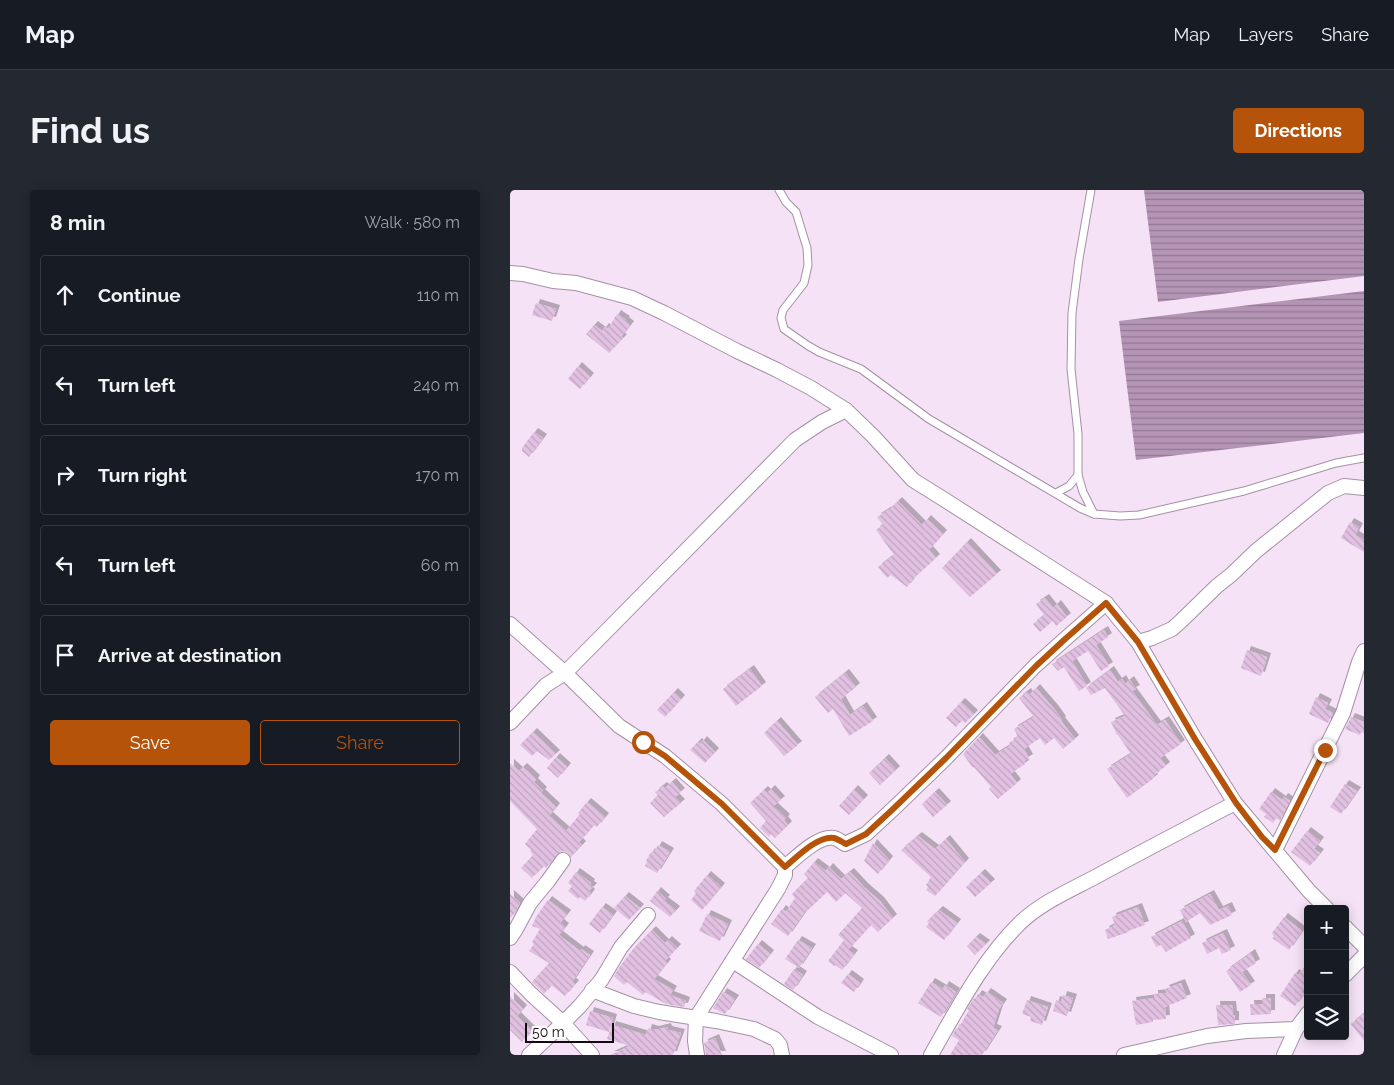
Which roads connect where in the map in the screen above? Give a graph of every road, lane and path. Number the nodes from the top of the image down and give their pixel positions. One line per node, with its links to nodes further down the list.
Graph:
1 (780, 190): 8 (lane)
2 (1091, 190): 6 (lane)
3 (510, 272): 4 (street)
4 (846, 410): 10 (street); 14 (street)
5 (1364, 458): 9 (lane)
6 (1078, 474): 8 (lane); 9 (lane)
7 (1364, 488): 12 (street)
8 (1056, 494): 9 (lane)
9 (1094, 514)
10 (1106, 603): 12 (street); 19 (street)
11 (510, 624): 14 (street)
12 (1138, 642): 16 (street)
13 (1364, 651): 17 (street)
14 (565, 672): 15 (street); 19 (street)
15 (510, 723)
16 (1236, 803): 17 (street); 39 (street)
17 (1275, 850): 20 (street)
18 (563, 860): 23 (street)
19 (785, 867): 26 (street)
20 (1323, 905)
21 (648, 915): 29 (street)
22 (1349, 931): 24 (street)
23 (510, 938)
24 (1364, 946)
25 (1364, 956): 27 (street)
26 (733, 960): 30 (street); 38 (street)
27 (1349, 971)
28 (510, 972): 32 (street)
29 (592, 990): 30 (street); 32 (street)
30 (696, 1018): 36 (street); 37 (street)
31 (1304, 1018): 33 (street)
32 (563, 1023): 34 (street); 35 (street)
33 (1296, 1029): 40 (street); 41 (street)
34 (529, 1055)
35 (592, 1055)
36 (697, 1055)
37 (782, 1055)
38 (891, 1055)
39 (930, 1055)
40 (1124, 1055)
41 (1284, 1055)

